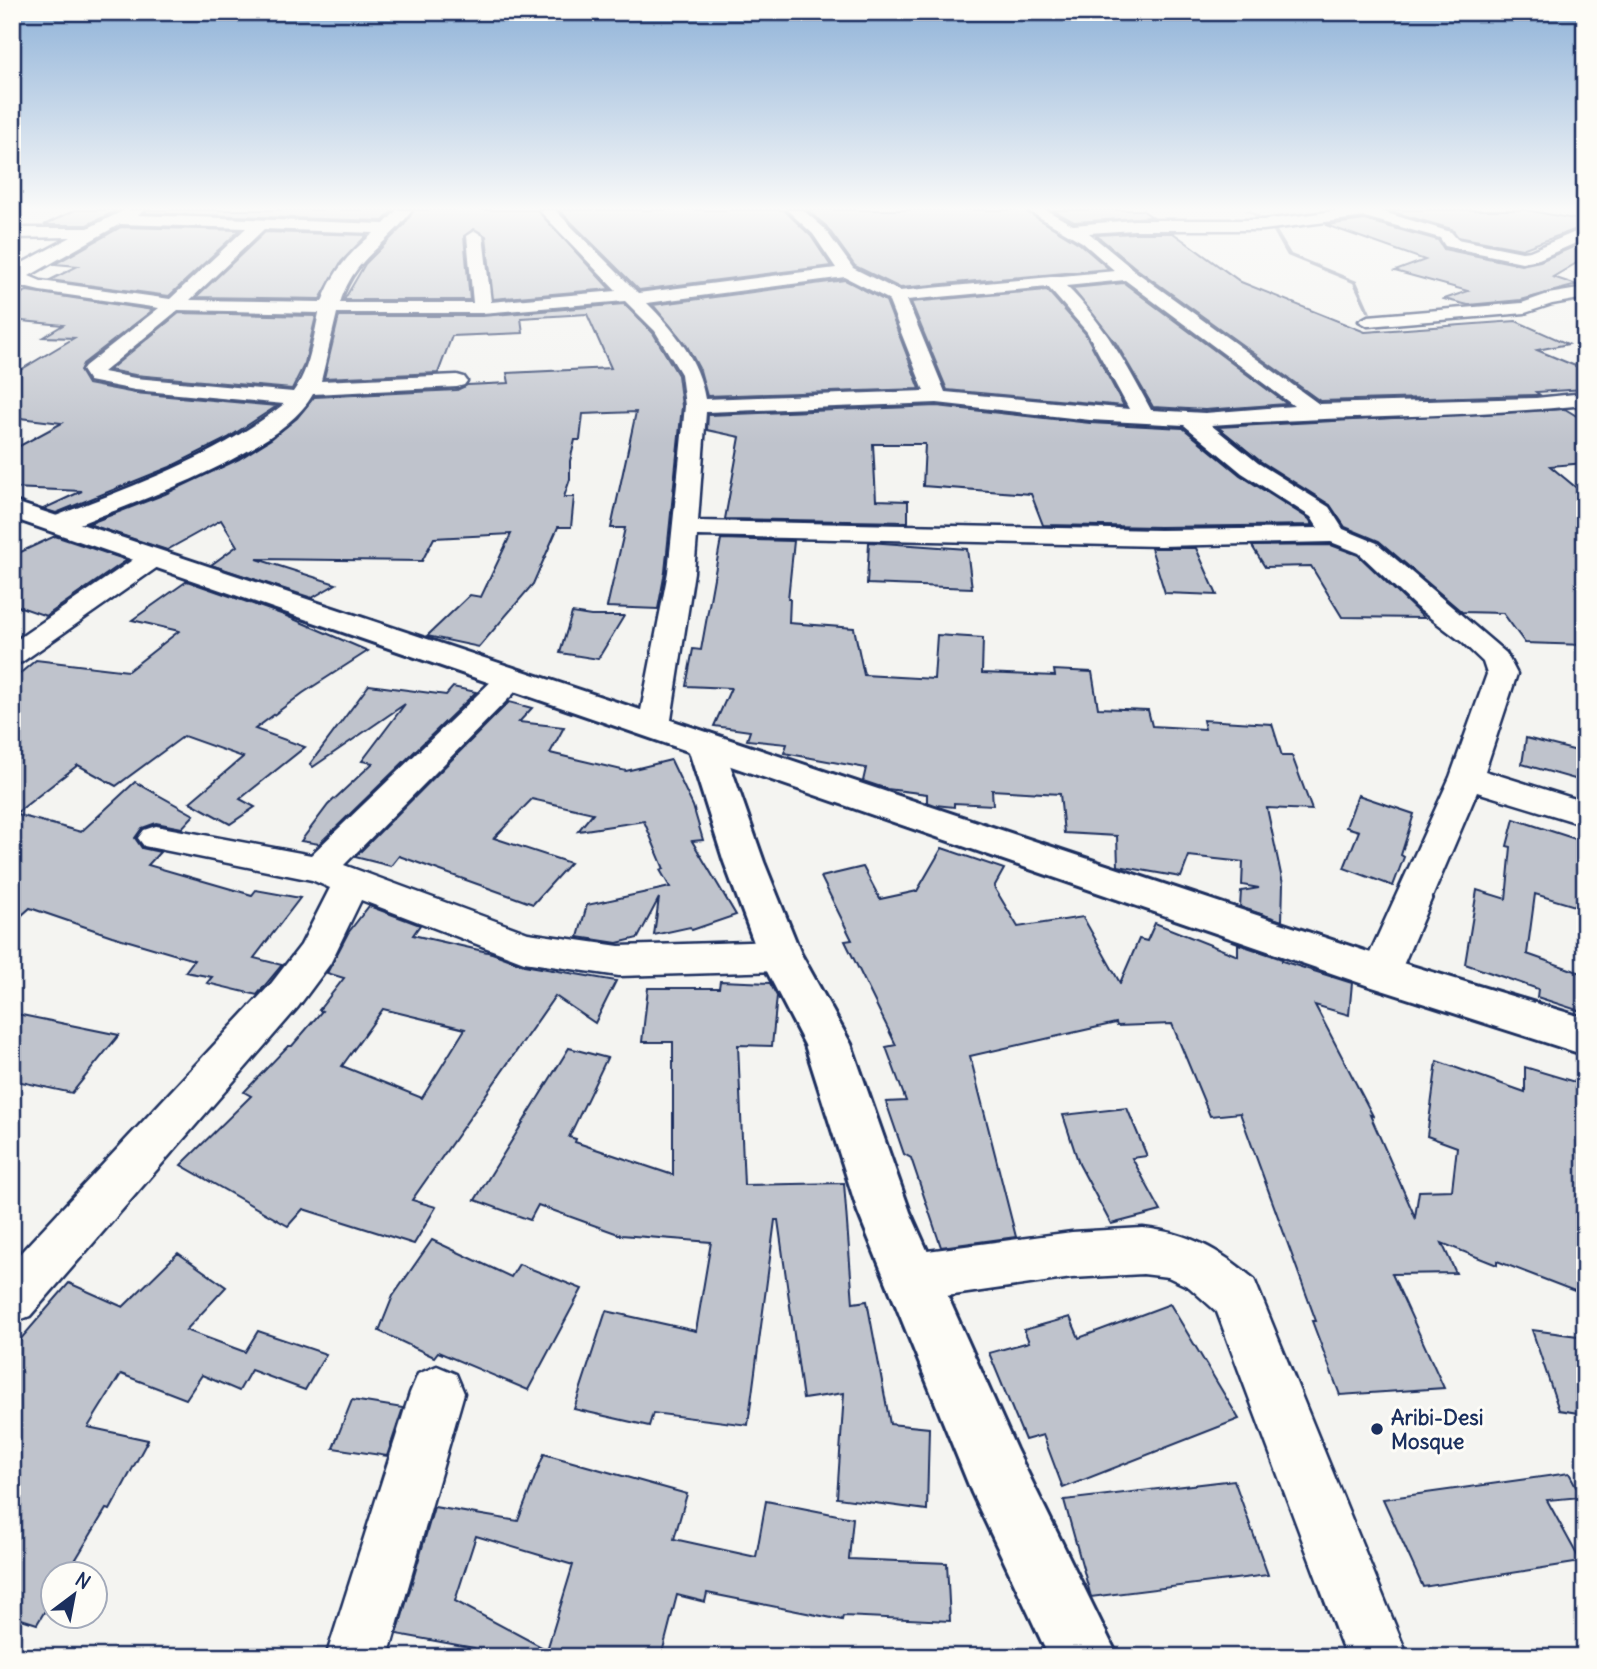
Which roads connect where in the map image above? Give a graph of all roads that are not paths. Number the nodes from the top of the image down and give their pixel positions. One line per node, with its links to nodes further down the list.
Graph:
1 (53, 288): 14 (street)
2 (192, 288): 14 (street)
3 (336, 288): 15 (street)
4 (481, 288): 16 (street)
5 (623, 288): 13 (street)
6 (710, 288): 13 (street)
7 (879, 288): 12 (street)
8 (986, 288): 12 (street)
9 (1058, 288): 24 (street)
10 (1147, 288): 23 (street)
11 (1585, 293): 17 (street)
12 (896, 296): 20 (street)
13 (632, 297): 16 (street); 22 (street)
14 (174, 305): 15 (street); 19 (street)
15 (329, 306): 16 (street); 19 (street)
16 (482, 308)
17 (1368, 321)
18 (457, 381): 19 (street)
19 (305, 394): 27 (street)
20 (937, 397): 22 (street); 24 (street)
21 (1585, 399): 23 (street)
22 (696, 405): 28 (street)
23 (1314, 411): 25 (street)
24 (1143, 416): 25 (street)
25 (1189, 418): 29 (street)
26 (12, 509): 27 (main road)
27 (57, 524): 30 (main road)
28 (685, 528): 29 (street); 33 (street)
29 (1334, 534): 35 (street)
30 (153, 558): 31 (street); 32 (main road)
31 (12, 656)
32 (512, 678): 33 (main road); 38 (street)
33 (654, 726): 34 (main road)
34 (705, 745): 39 (main road); 40 (main road)
35 (1467, 776): 36 (street); 40 (street)
36 (1585, 814)
37 (156, 838): 38 (street)
38 (335, 875): 39 (street); 43 (street)
39 (780, 956): 42 (main road)
40 (1381, 973): 41 (main road)
41 (1585, 1037)
42 (912, 1278): 46 (main road); 47 (street)
43 (12, 1299)
44 (436, 1393): 45 (street)
45 (357, 1657)
46 (1084, 1657)
47 (1377, 1657)

